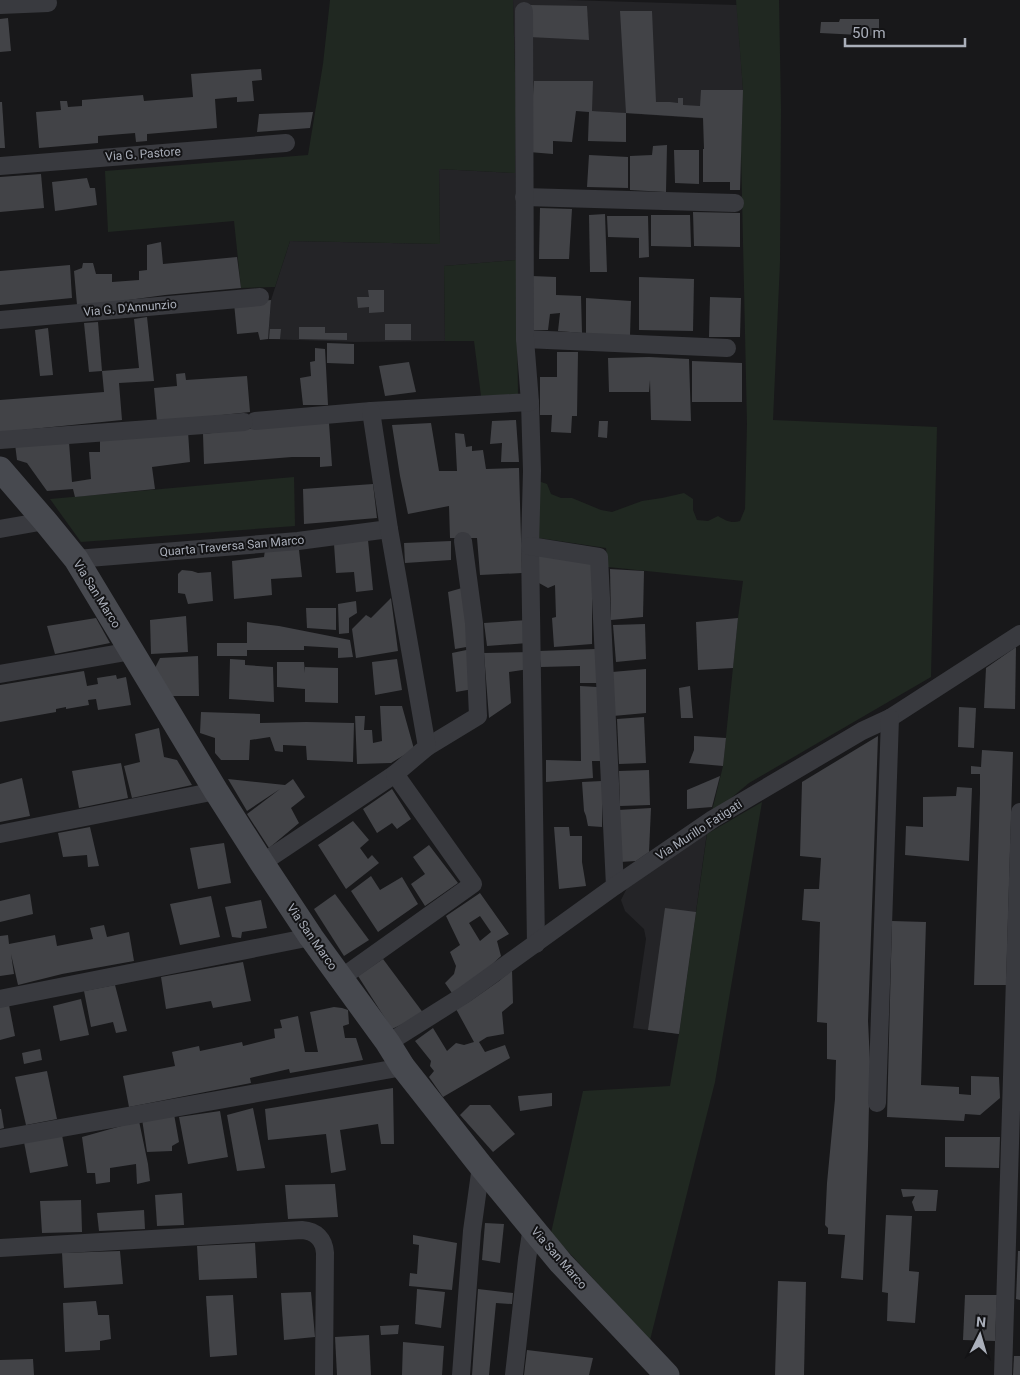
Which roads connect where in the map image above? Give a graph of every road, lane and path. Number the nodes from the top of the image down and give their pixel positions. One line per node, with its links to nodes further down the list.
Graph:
1 (48, 2): 2 (street)
2 (0, 5)
3 (524, 11): 6 (street)
4 (286, 143): 5 (street, Via G. Pastore)
5 (0, 166)
6 (524, 197): 7 (street); 10 (street)
7 (735, 203)
8 (260, 297): 9 (street, Via G. D'Annunzio)
9 (0, 320)
10 (525, 339): 11 (street); 12 (street)
11 (727, 348)
12 (530, 402): 13 (street); 20 (street)
13 (371, 411): 14 (street); 17 (street)
14 (0, 440)
15 (0, 469): 16 (main road, Via San Marco)
16 (45, 521): 18 (street); 21 (main road, Via San Marco)
17 (389, 528): 21 (street, Quarta Traversa San Marco); 26 (street)
18 (0, 529)
19 (463, 542): 26 (street)
20 (530, 546): 32 (street); 34 (street)
21 (76, 559): 23 (main road, Via San Marco)
22 (1020, 634): 25 (street, Via Murillo Fatigati)
23 (132, 651): 24 (street); 28 (main road, Via San Marco)
24 (0, 674)
25 (890, 718): 32 (street, Via Murillo Fatigati); 39 (street)
26 (427, 747): 27 (street)
27 (395, 774): 31 (street); 35 (street)
28 (216, 791): 30 (street); 31 (main road, Via San Marco)
29 (1020, 812): 48 (street)
30 (0, 834)
31 (262, 863): 33 (main road, Via San Marco)
32 (614, 886): 34 (street, Via Murillo Fatigati)
33 (311, 937): 35 (main road, Via San Marco); 36 (street)
34 (536, 944): 37 (street, Via Murillo Fatigati)
35 (341, 978): 37 (main road, Via San Marco)
36 (0, 999)
37 (388, 1043): 38 (main road, Via San Marco)
38 (403, 1067): 40 (street); 41 (main road, Via San Marco)
39 (877, 1102)
40 (0, 1139)
41 (481, 1166): 42 (main road, Via San Marco); 45 (street)
42 (532, 1227): 46 (street); 47 (main road, Via San Marco)
43 (0, 1248): 44 (street)
44 (324, 1374)
45 (460, 1375)
46 (514, 1375)
47 (667, 1375)
48 (1003, 1375)

